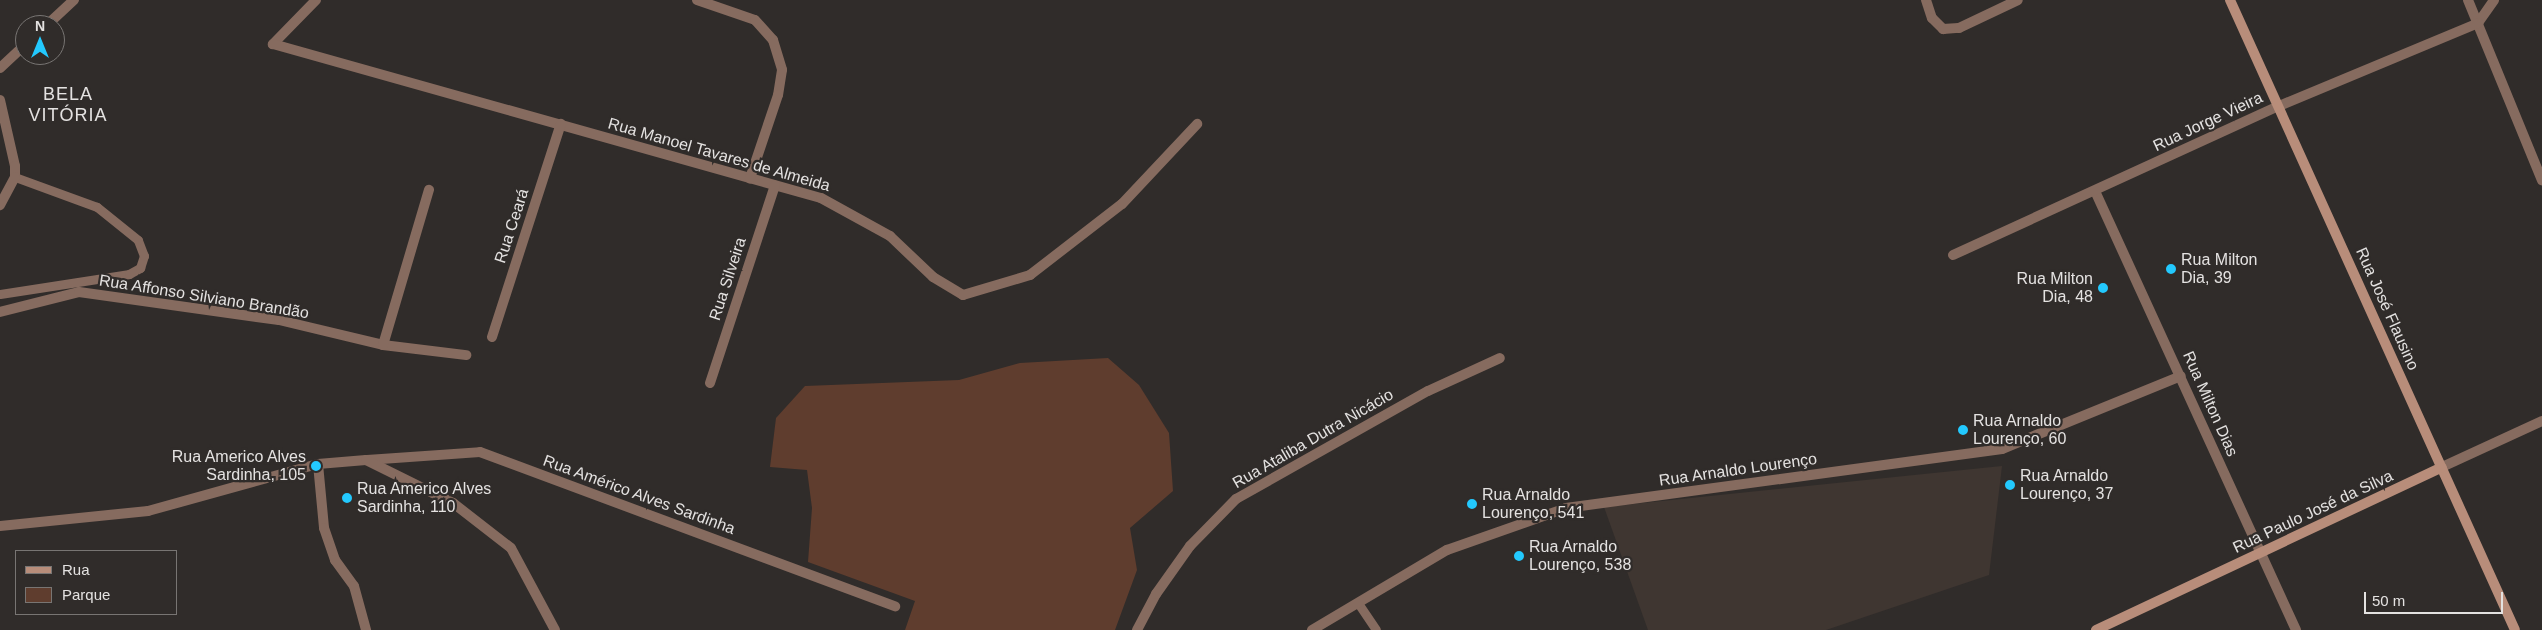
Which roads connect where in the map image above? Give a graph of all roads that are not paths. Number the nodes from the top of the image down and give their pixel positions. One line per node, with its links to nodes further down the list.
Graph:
1 (74, 0): 9 (street)
2 (316, 0): 15 (street, Rua Manoel Tavares de Almeida)
3 (696, 0): 18 (street)
4 (1926, 0): 5 (street)
5 (2018, 0)
6 (2230, 0): 14 (street, Rua José Flausino)
7 (2468, 0): 10 (street)
8 (2494, 0): 10 (street)
9 (58, 15)
10 (2478, 23): 14 (street, Rua Jorge Vieira); 19 (street)
11 (15, 54): 12 (street)
12 (0, 68)
13 (0, 100): 17 (street)
14 (2278, 106): 22 (street, Rua Jorge Vieira); 36 (street, Rua José Flausino)
15 (561, 124): 18 (street, Rua Manoel Tavares de Almeida); 27 (street, Rua Ceará)
16 (1196, 124): 20 (street, Rua Manoel Tavares de Almeida)
17 (15, 177): 23 (street); 25 (lane)
18 (750, 178): 20 (street, Rua Manoel Tavares de Almeida)
19 (2542, 180)
20 (775, 185): 32 (street, Rua Silveira)
21 (429, 190): 28 (street)
22 (2095, 192): 24 (street, Rua Jorge Vieira); 31 (street, Rua Milton Dias)
23 (0, 205)
24 (1953, 255)
25 (0, 294)
26 (0, 312): 28 (street, Rua Affonso Silviano Brandão)
27 (492, 337)
28 (383, 345): 29 (street, Rua Affonso Silviano Brandão)
29 (466, 354)
30 (1500, 358): 43 (street, Rua Ataliba Dutra Nicácio)
31 (2181, 376): 38 (street, Rua Milton Dias); 39 (street, Rua Arnaldo Lourenço)
32 (710, 383)
33 (2542, 421): 36 (street, Rua Paulo José da Silva)
34 (366, 460): 35 (street); 40 (street, Rua Américo Alves Sardinha); 42 (street)
35 (318, 464): 37 (street); 41 (street)
36 (2442, 467): 38 (street, Rua Paulo José da Silva); 48 (street, Rua José Flausino)
37 (0, 526)
38 (2261, 553): 46 (street, Rua Paulo José da Silva); 47 (street, Rua Milton Dias)
39 (1358, 603): 44 (street, Rua Arnaldo Lourenço); 45 (lane)
40 (895, 606)
41 (366, 630)
42 (556, 630)
43 (1137, 630)
44 (1312, 630)
45 (1376, 630)
46 (2096, 630)
47 (2296, 630)
48 (2516, 630)

